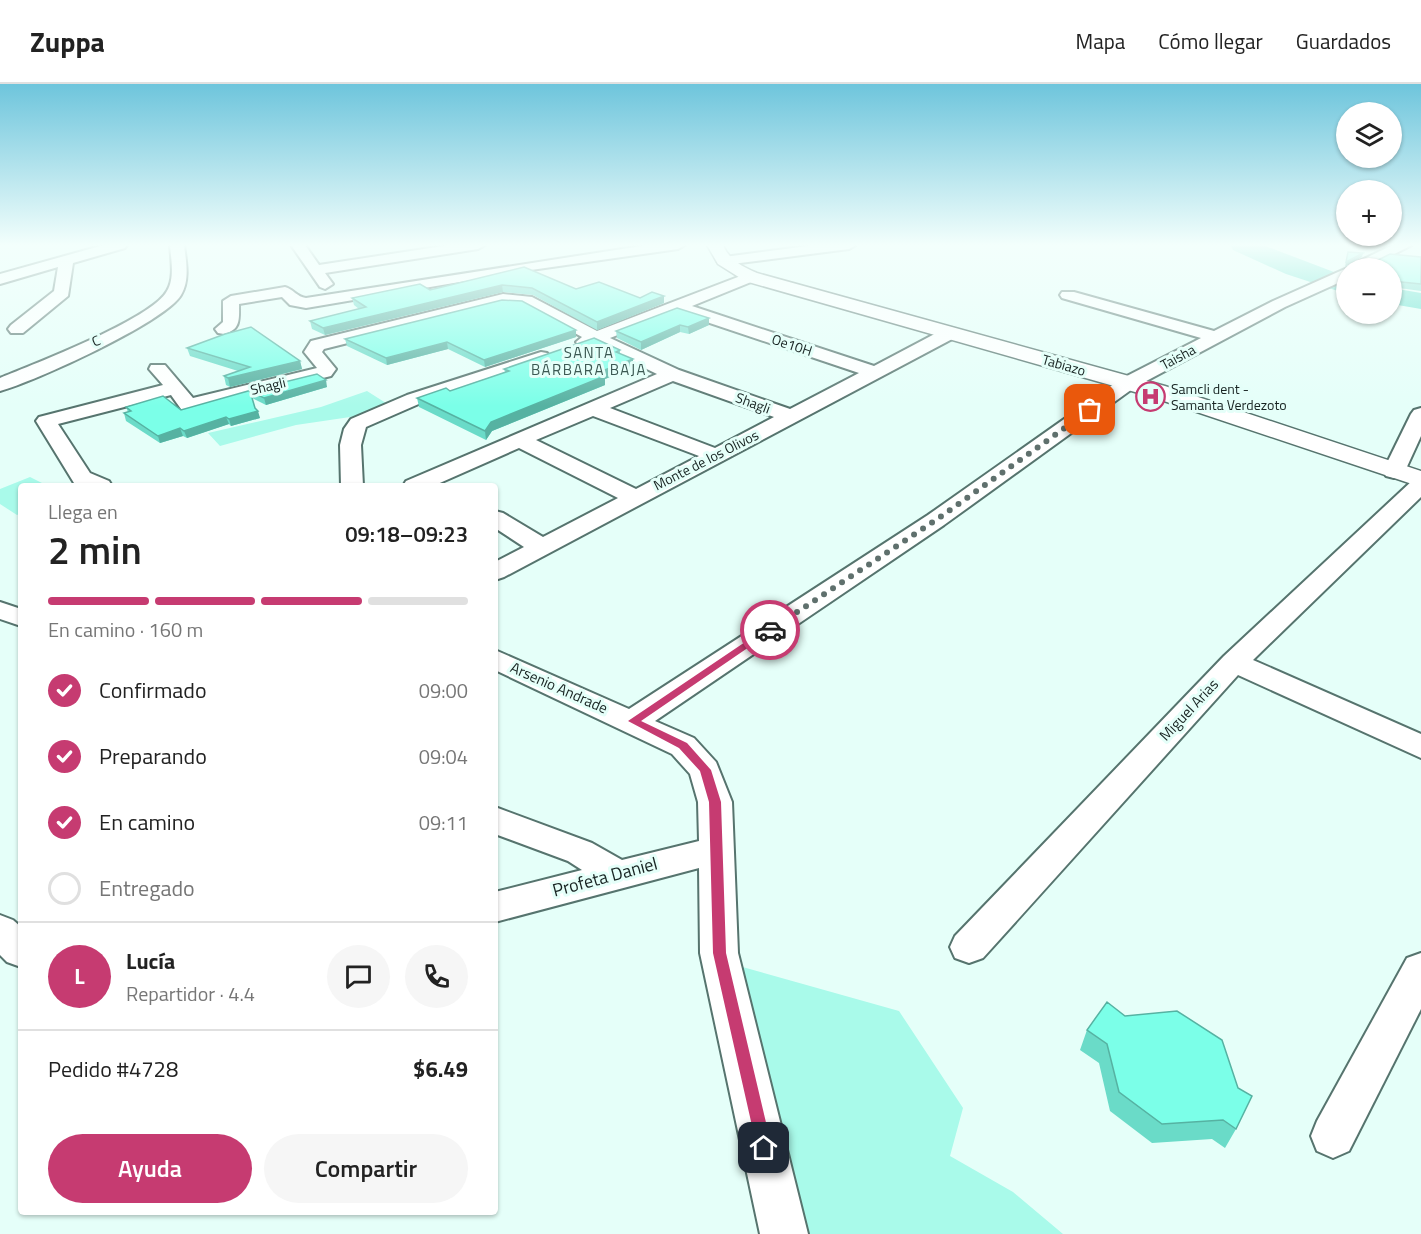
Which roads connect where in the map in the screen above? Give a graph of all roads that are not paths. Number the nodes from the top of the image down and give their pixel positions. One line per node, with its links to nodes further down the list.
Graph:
1 (55, 299): 13 (street)
2 (169, 299): 22 (street, C)
3 (245, 299): 14 (street)
4 (293, 299): 5 (street)
5 (331, 299)
6 (500, 299): 23 (street, Shagli)
7 (511, 299): 17 (street, Shagli)
8 (695, 299): 12 (street)
9 (828, 299): 15 (street, Tabiazo)
10 (1081, 299): 16 (street)
11 (1294, 299): 16 (street, Taisha)
12 (676, 306): 17 (street); 19 (street, Oe10H)
13 (17, 329)
14 (224, 329)
15 (950, 333): 19 (street, Monte de los Olivos); 21 (street, Tabiazo)
16 (1216, 337): 21 (street, Taisha)
17 (596, 338): 20 (street, Shagli); 32 (street)
18 (158, 369): 23 (street, Shagli)
19 (874, 372): 26 (street, Monte de los Olivos)
20 (672, 374): 24 (street); 26 (street, Shagli)
21 (1128, 383): 29 (street, Tabiazo); 43 (street, Taisha)
22 (0, 385)
23 (176, 388): 31 (street)
24 (591, 408): 27 (street); 28 (street)
25 (1421, 414): 29 (street)
26 (790, 416): 28 (street, Monte de los Olivos)
27 (519, 440): 33 (street); 35 (street)
28 (715, 455): 35 (street, Monte de los Olivos)
29 (1394, 471): 30 (street, Tabiazo)
30 (1421, 479)
31 (93, 483)
32 (352, 483)
33 (431, 483)
34 (1421, 485): 42 (street, Miguel Arias)
35 (634, 497): 37 (street, Monte de los Olivos)
36 (498, 520): 37 (street)
37 (540, 546): 38 (street, Monte de los Olivos)
38 (498, 570)
39 (0, 610): 40 (street)
40 (18, 617)
41 (498, 660): 43 (street, Arsenio Andrade)
42 (1234, 662): 44 (street); 50 (street, Miguel Arias)
43 (633, 721): 46 (street, Arsenio Andrade)
44 (1421, 747)
45 (498, 821): 47 (street)
46 (715, 850): 47 (street, Profeta Daniel); 54 (street, Arsenio Andrade)
47 (616, 874): 48 (street, Profeta Daniel)
48 (498, 906)
49 (0, 932): 51 (street)
50 (969, 947)
51 (18, 948)
52 (1421, 970): 53 (street)
53 (1333, 1136)
54 (784, 1234)

